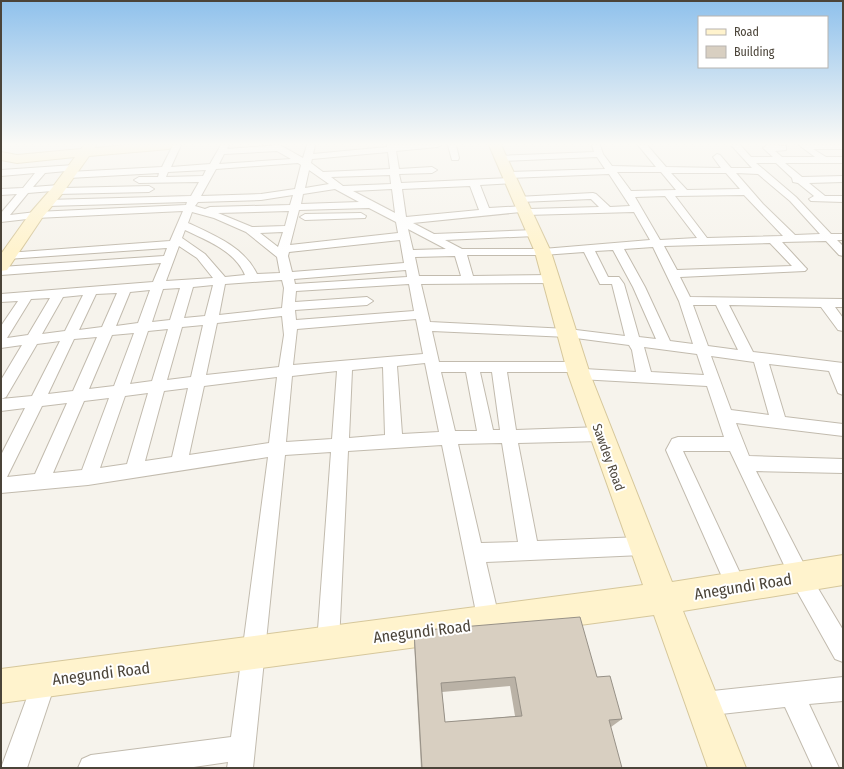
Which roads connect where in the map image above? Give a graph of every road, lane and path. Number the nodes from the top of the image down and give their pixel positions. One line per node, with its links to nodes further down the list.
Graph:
1 (34, 181): 26 (street)
2 (64, 181): 3 (street); 25 (street); 26 (street); 40 (street)
3 (75, 181)
4 (158, 181): 25 (street)
5 (204, 181): 30 (street)
6 (301, 181): 28 (street)
7 (331, 181): 24 (street)
8 (383, 181): 24 (street)
9 (396, 181): 49 (street)
10 (411, 181): 23 (street)
11 (436, 181): 23 (street)
12 (526, 181): 34 (street)
13 (552, 181): 34 (street)
14 (580, 181): 35 (street)
15 (619, 181): 33 (street)
16 (674, 181): 32 (street)
17 (736, 181): 29 (street)
18 (773, 181): 19 (street); 36 (street)
19 (776, 181)
20 (801, 181): 37 (street)
21 (5, 182): 27 (street)
22 (474, 183): 23 (street); 34 (street); 46 (street)
23 (437, 184)
24 (340, 187): 28 (street); 41 (street)
25 (152, 189): 30 (street); 39 (street)
26 (27, 190): 27 (street); 50 (street)
27 (1, 191)
28 (299, 192): 30 (street); 47 (street)
29 (746, 192): 32 (street); 58 (street)
30 (198, 193): 39 (street); 42 (street)
31 (668, 193): 32 (street); 33 (street); 60 (street)
32 (684, 193)
33 (628, 194): 43 (street)
34 (518, 196): 35 (street); 44 (street); 46 (street); 55 (street); 64 (street); 66 (street); 76 (street, Sawdey Road)
35 (594, 196): 44 (street)
36 (793, 199): 37 (street); 56 (street)
37 (823, 199): 38 (street)
38 (843, 199)
39 (145, 200): 40 (street); 45 (street)
40 (47, 203): 48 (street)
41 (373, 205): 47 (street); 49 (street)
42 (193, 209): 45 (street); 47 (street); 51 (street); 53 (street)
43 (637, 209): 44 (street); 62 (street)
44 (607, 210)
45 (136, 211): 48 (street)
46 (485, 211): 49 (street)
47 (293, 212): 49 (street); 52 (street)
48 (36, 215): 50 (street); 69 (street)
49 (395, 217): 54 (street); 55 (street)
50 (1, 219)
51 (183, 225): 61 (street); 74 (street)
52 (289, 229): 53 (street); 65 (street)
53 (250, 230): 65 (street)
54 (404, 236): 65 (street); 70 (street)
55 (432, 237): 66 (street)
56 (830, 237): 57 (street); 58 (street); 67 (street)
57 (843, 237)
58 (792, 238): 59 (street)
59 (773, 239): 60 (street); 73 (street)
60 (704, 241): 62 (street)
61 (176, 242): 68 (street); 69 (street); 75 (street)
62 (657, 243): 63 (street); 73 (street)
63 (618, 246): 64 (street); 107 (street)
64 (588, 248): 105 (street)
65 (282, 252): 72 (street)
66 (460, 252): 70 (street); 77 (street)
67 (843, 253)
68 (168, 259): 71 (street); 80 (street)
69 (4, 261)
70 (410, 266): 72 (street); 77 (street); 79 (street); 95 (street)
71 (1, 271)
72 (288, 274): 74 (street); 82 (street)
73 (673, 274): 88 (street)
74 (252, 277): 75 (street)
75 (220, 279): 78 (street); 94 (street)
76 (552, 279): 77 (street); 101 (street, Sawdey Road)
77 (468, 280)
78 (188, 282): 80 (street); 96 (street)
79 (369, 284): 82 (street); 87 (street)
80 (160, 285): 81 (street); 98 (street)
81 (126, 287): 83 (street); 100 (street)
82 (290, 288): 92 (street)
83 (92, 290): 84 (street); 102 (street)
84 (59, 293): 85 (street); 104 (street)
85 (28, 295): 86 (street); 103 (street)
86 (1, 298)
87 (368, 301): 92 (street); 93 (street)
88 (685, 301): 89 (street); 108 (street)
89 (720, 301): 91 (street); 109 (street)
90 (843, 303): 91 (street)
91 (826, 304): 99 (street)
92 (289, 308): 94 (street); 97 (street)
93 (368, 319): 95 (street); 97 (street)
94 (211, 320): 96 (street); 120 (street)
95 (421, 320): 101 (street); 111 (street)
96 (176, 324): 98 (street); 121 (street)
97 (291, 325): 116 (street)
98 (144, 327): 100 (street); 123 (street)
99 (843, 327)
100 (106, 331): 102 (street); 125 (street)
101 (568, 333): 105 (street); 117 (street, Sawdey Road)
102 (70, 336): 104 (street); 126 (street)
103 (1, 337)
104 (32, 340): 106 (street); 124 (street)
105 (633, 341): 107 (street); 118 (street)
106 (1, 343)
107 (665, 345): 108 (street)
108 (703, 350): 109 (street); 119 (street)
109 (754, 356): 115 (street); 129 (street)
110 (390, 362): 111 (street); 112 (street); 135 (street)
111 (431, 363): 113 (street); 134 (street)
112 (344, 366): 116 (street); 137 (street)
113 (472, 367): 114 (street); 132 (street)
114 (499, 367): 117 (street); 133 (street)
115 (839, 367): 122 (street)
116 (285, 371): 120 (street); 138 (street)
117 (579, 371): 118 (street); 131 (street, Sawdey Road)
118 (645, 377): 119 (street)
119 (714, 381): 128 (street)
120 (197, 382): 121 (street); 139 (street)
121 (157, 387): 123 (street); 142 (street)
122 (843, 389)
123 (119, 392): 125 (street); 144 (street)
124 (1, 393)
125 (78, 397): 126 (street); 145 (street)
126 (37, 401): 127 (street); 143 (street)
127 (1, 405)
128 (726, 416): 129 (street); 136 (street)
129 (779, 422): 130 (street)
130 (843, 430)
131 (600, 434): 133 (street); 147 (street, Sawdey Road)
132 (486, 437): 133 (street); 134 (street)
133 (509, 437): 148 (street)
134 (448, 438): 135 (street); 149 (street)
135 (394, 442): 137 (street)
136 (735, 444): 140 (street); 152 (street)
137 (340, 445): 138 (street); 155 (street)
138 (277, 449): 139 (street); 157 (street)
139 (179, 463): 142 (street)
140 (744, 463): 141 (street); 151 (street)
141 (843, 466)
142 (134, 469): 144 (street)
143 (1, 472)
144 (88, 477): 145 (street)
145 (41, 480): 146 (street)
146 (1, 485)
147 (642, 546): 148 (street); 153 (street, Sawdey Road)
148 (529, 550): 149 (street)
149 (473, 552): 154 (street)
150 (843, 570): 151 (street, Anegundi Road)
151 (800, 577): 152 (street, Anegundi Road); 156 (street)
152 (737, 588): 153 (street, Anegundi Road)
153 (662, 598): 154 (street, Anegundi Road); 162 (street, Sawdey Road)
154 (489, 622): 155 (street, Anegundi Road)
155 (328, 643): 157 (street, Anegundi Road)
156 (843, 651)
157 (253, 653): 158 (street, Anegundi Road); 163 (street)
158 (44, 681): 159 (street, Anegundi Road); 164 (street)
159 (1, 686)
160 (843, 688): 161 (street)
161 (790, 694): 162 (street); 167 (street)
162 (703, 704): 166 (street, Sawdey Road)
163 (241, 758): 165 (street)
164 (14, 768)
165 (91, 768)
166 (727, 768)
167 (826, 768)

